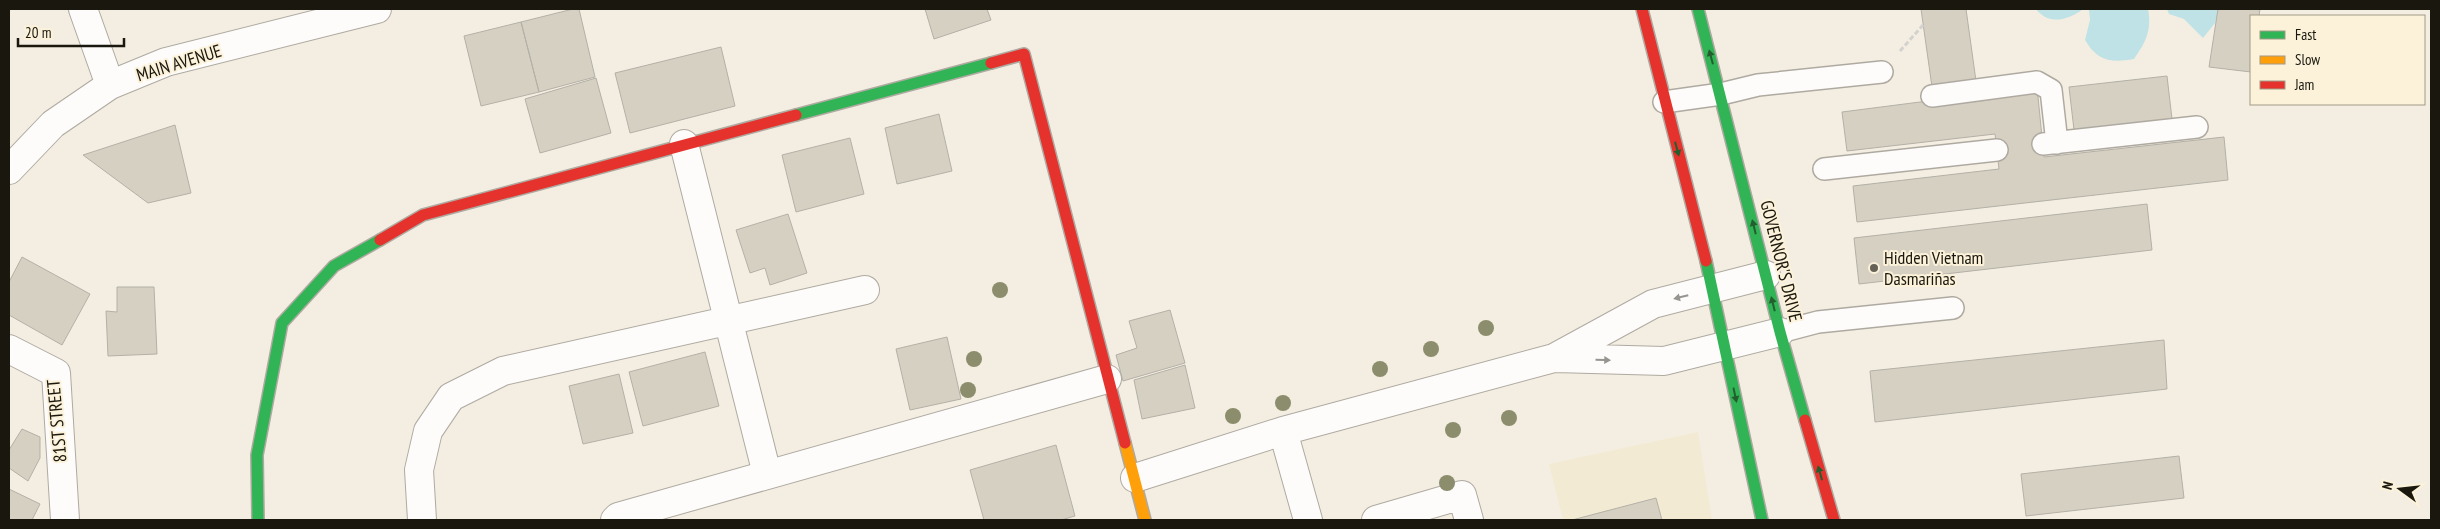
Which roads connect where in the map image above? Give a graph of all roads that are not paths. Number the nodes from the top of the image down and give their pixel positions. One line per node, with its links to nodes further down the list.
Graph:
1 (83, 9): 7 (street)
2 (377, 9): 5 (street, MAIN AVENUE)
3 (1642, 9): 10 (street)
4 (1698, 9): 8 (street, GOVERNOR'S DRIVE, one-way to 4)
5 (307, 18): 7 (street, MAIN AVENUE)
6 (1882, 72): 8 (lane)
7 (110, 85): 15 (street, MAIN AVENUE)
8 (1721, 94): 10 (lane); 16 (street, GOVERNOR'S DRIVE, one-way to 8)
9 (1932, 96): 11 (lane)
10 (1664, 102): 18 (street, one-way to 18)
11 (2197, 127)
12 (684, 144): 20 (street); 25 (street); 30 (street)
13 (1997, 150): 14 (lane)
14 (1824, 169)
15 (9, 170)
16 (1766, 275): 18 (street); 21 (street, GOVERNOR'S DRIVE, one-way to 16)
17 (865, 290): 20 (street)
18 (1713, 290): 22 (street); 24 (street, one-way to 24)
19 (1953, 308): 21 (lane)
20 (728, 321): 27 (street); 31 (street)
21 (1780, 332): 22 (street); 38 (street, GOVERNOR'S DRIVE, one-way to 21)
22 (1726, 347): 24 (street, one-way to 22); 37 (street, one-way to 37)
23 (9, 349): 29 (street, 81ST STREET)
24 (1554, 358): 26 (street)
25 (1107, 379): 27 (street); 28 (street)
26 (1283, 431): 28 (street); 34 (street)
27 (767, 474): 32 (street)
28 (1135, 478): 33 (street)
29 (64, 520)
30 (258, 520)
31 (422, 520)
32 (615, 520)
33 (1145, 520)
34 (1308, 520)
35 (1376, 520): 36 (street)
36 (1469, 520)
37 (1762, 520)
38 (1834, 520)

